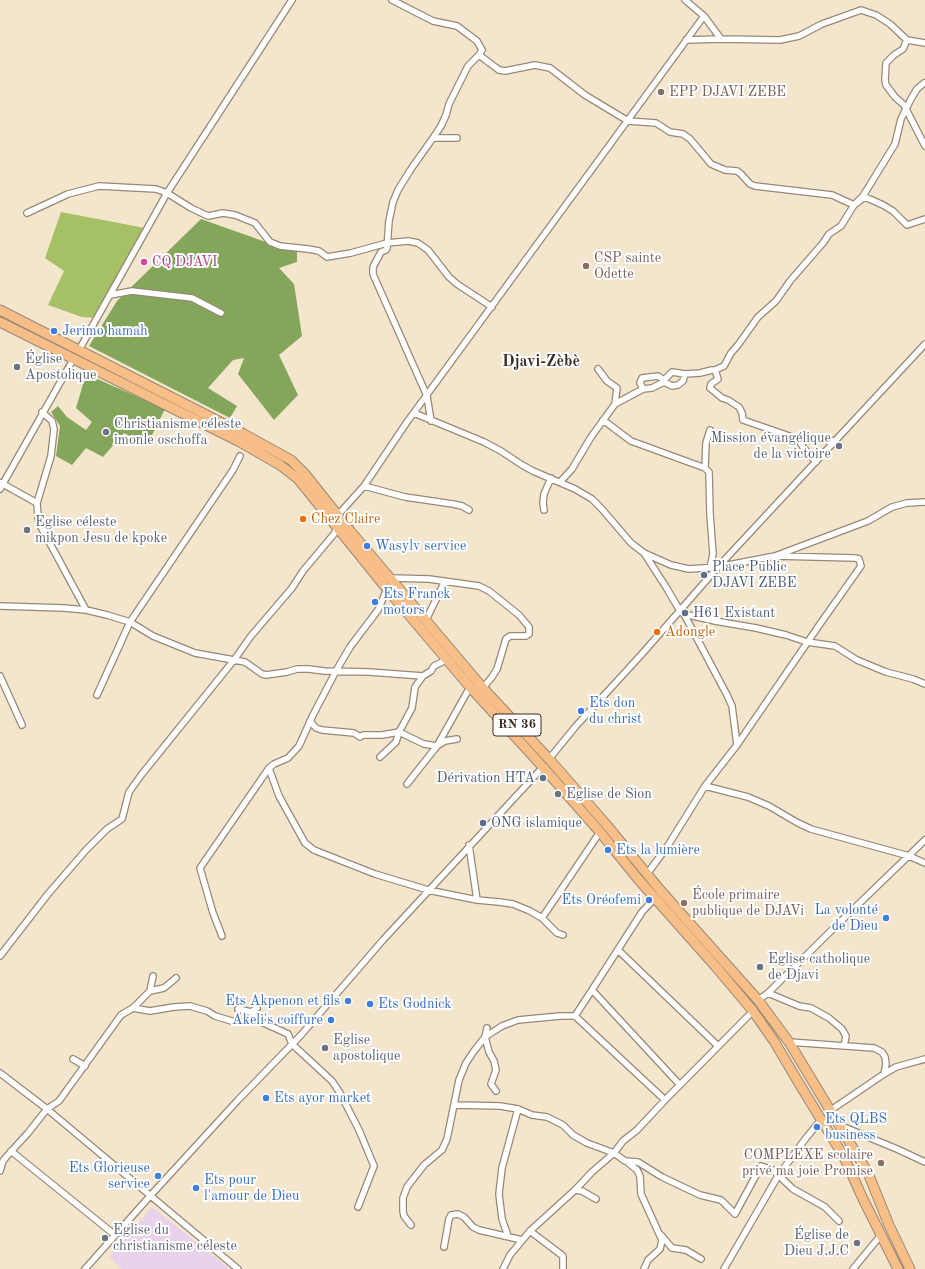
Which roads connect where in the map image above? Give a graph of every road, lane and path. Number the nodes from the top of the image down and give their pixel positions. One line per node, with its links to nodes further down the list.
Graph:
1 (292, 0): 16 (street)
2 (392, 0): 9 (street)
3 (685, 0): 4 (street)
4 (704, 16): 5 (street); 6 (street)
5 (721, 39): 6 (street); 7 (street)
6 (686, 40): 12 (street)
7 (907, 40): 8 (street); 11 (street)
8 (925, 43)
9 (479, 55): 12 (street); 13 (street)
10 (924, 83): 11 (street)
11 (906, 111): 15 (street); 17 (street)
12 (628, 121): 17 (street); 22 (street)
13 (433, 138): 14 (street); 20 (street)
14 (457, 138)
15 (925, 146)
16 (167, 193): 18 (street); 20 (street); 21 (street)
17 (854, 205): 19 (street); 29 (street)
18 (27, 213)
19 (925, 219)
20 (388, 243): 22 (street); 33 (street)
21 (110, 296): 24 (street); 27 (street)
22 (492, 307): 33 (street)
23 (0, 310): 27 (main road, RN 36)
24 (221, 312)
25 (0, 322): 27 (main road, RN 36)
26 (925, 344): 41 (street)
27 (76, 354): 35 (street); 53 (main road, RN 36); 54 (main road, RN 36)
28 (598, 369): 34 (street)
29 (715, 370): 30 (street); 40 (street)
30 (685, 374): 31 (street); 31 (street)
31 (664, 381): 32 (street); 32 (street)
32 (643, 389): 34 (street)
33 (427, 396): 36 (street); 37 (street)
34 (615, 404): 38 (street)
35 (42, 412): 47 (street); 50 (street)
36 (414, 413): 37 (street); 48 (street)
37 (431, 420): 45 (street)
38 (604, 420): 44 (street); 46 (street)
39 (710, 430): 44 (street)
40 (798, 439): 41 (street); 43 (street)
41 (836, 440): 43 (street)
42 (240, 456): 66 (street)
43 (816, 462): 57 (street)
44 (705, 468): 58 (street)
45 (551, 478): 46 (street); 52 (street)
46 (560, 482): 55 (street)
47 (1, 485): 50 (street)
48 (364, 486): 51 (street); 53 (street)
49 (925, 502): 56 (street)
50 (38, 503): 63 (street)
51 (469, 510)
52 (544, 510)
53 (338, 515): 59 (main road, RN 36)
54 (337, 527): 61 (main road, RN 36); 68 (street)
55 (644, 553): 58 (street); 64 (street)
56 (775, 556): 57 (street); 67 (street)
57 (718, 567): 58 (street); 64 (street)
58 (710, 568)
59 (391, 578): 60 (street); 65 (main road, RN 36)
60 (445, 581): 65 (street); 75 (street)
61 (386, 589): 69 (main road, RN 36); 70 (street)
62 (0, 606): 63 (street)
63 (86, 610): 66 (street)
64 (682, 612): 67 (street); 81 (street); 84 (street)
65 (426, 620): 75 (main road, RN 36)
66 (130, 622): 68 (street); 76 (street)
67 (807, 642): 73 (street); 81 (street)
68 (234, 660): 70 (street); 102 (street)
69 (446, 660): 72 (street); 74 (main road, RN 36)
70 (336, 671): 72 (street); 77 (street)
71 (0, 676): 78 (street)
72 (423, 676): 79 (street)
73 (925, 684)
74 (470, 687): 82 (street); 85 (main road, RN 36)
75 (483, 688): 84 (main road, RN 36)
76 (97, 696)
77 (310, 721): 79 (street); 86 (street)
78 (22, 725)
79 (399, 732): 82 (street); 83 (street)
80 (457, 739): 82 (street)
81 (737, 744): 88 (street)
82 (437, 746): 87 (street)
83 (380, 757)
84 (549, 759): 94 (main road, RN 36)
85 (543, 767): 89 (main road, RN 36); 91 (street)
86 (269, 768): 95 (street); 100 (street)
87 (407, 784)
88 (705, 786): 92 (street); 94 (street)
89 (600, 832): 96 (main road, RN 36); 98 (street)
90 (925, 840): 92 (street)
91 (469, 845): 95 (street); 97 (street)
92 (909, 856): 93 (street); 107 (street)
93 (925, 863)
94 (646, 874): 108 (main road, RN 36)
95 (428, 890): 97 (street); 119 (street)
96 (655, 898): 101 (street); 112 (main road, RN 36)
97 (477, 900): 98 (street)
98 (542, 918): 99 (street)
99 (564, 935)
100 (222, 936)
101 (618, 950): 105 (street); 120 (street)
102 (0, 956)
103 (153, 976): 106 (street)
104 (176, 978): 106 (street)
105 (592, 990): 114 (street); 127 (street)
106 (150, 991): 109 (street)
107 (768, 993): 108 (street); 121 (street)
108 (758, 1000): 118 (main road, RN 36)
109 (133, 1008): 115 (street); 124 (street)
110 (257, 1008): 113 (street)
111 (238, 1009): 113 (street)
112 (752, 1011): 120 (street); 134 (main road, RN 36)
113 (251, 1012): 115 (street)
114 (575, 1016): 117 (street); 129 (street)
115 (255, 1019): 119 (street)
116 (487, 1028): 117 (street)
117 (485, 1037): 128 (street); 130 (street)
118 (789, 1042): 121 (street); 133 (main road, RN 36)
119 (292, 1044): 143 (street); 145 (street)
120 (718, 1046): 127 (street)
121 (844, 1046): 126 (street)
122 (72, 1059): 124 (street)
123 (925, 1060): 126 (street)
124 (85, 1066): 131 (street)
125 (0, 1073): 131 (street)
126 (884, 1074): 133 (street)
127 (680, 1085): 129 (street)
128 (496, 1091)
129 (665, 1100): 137 (street)
130 (455, 1105): 132 (street); 148 (street)
131 (47, 1109): 136 (street); 143 (street)
132 (518, 1109): 137 (street); 152 (street)
133 (831, 1110): 135 (main road, RN 36)
134 (821, 1120): 141 (street); 151 (main road, RN 36)
135 (839, 1125): 139 (street); 164 (main road, RN 36)
136 (11, 1151): 140 (street); 150 (street)
137 (614, 1153): 138 (street); 142 (street)
138 (625, 1161): 141 (street); 147 (street)
139 (925, 1162)
140 (0, 1171)
141 (778, 1176): 146 (street); 161 (street)
142 (575, 1190): 144 (street); 149 (street)
143 (151, 1195): 150 (street); 157 (street)
144 (596, 1200)
145 (358, 1207)
146 (839, 1220)
147 (655, 1223): 155 (street); 160 (street)
148 (411, 1225)
149 (530, 1231): 153 (street); 159 (street)
150 (115, 1235): 156 (street)
151 (881, 1235): 162 (street); 163 (main road, RN 36)
152 (508, 1236): 153 (street); 154 (street)
153 (522, 1240): 158 (street)
154 (444, 1247)
155 (701, 1259)
156 (85, 1269)
157 (238, 1269)
158 (503, 1269)
159 (563, 1269)
160 (644, 1269)
161 (724, 1269)
162 (853, 1269)
163 (898, 1269)
164 (910, 1269)

